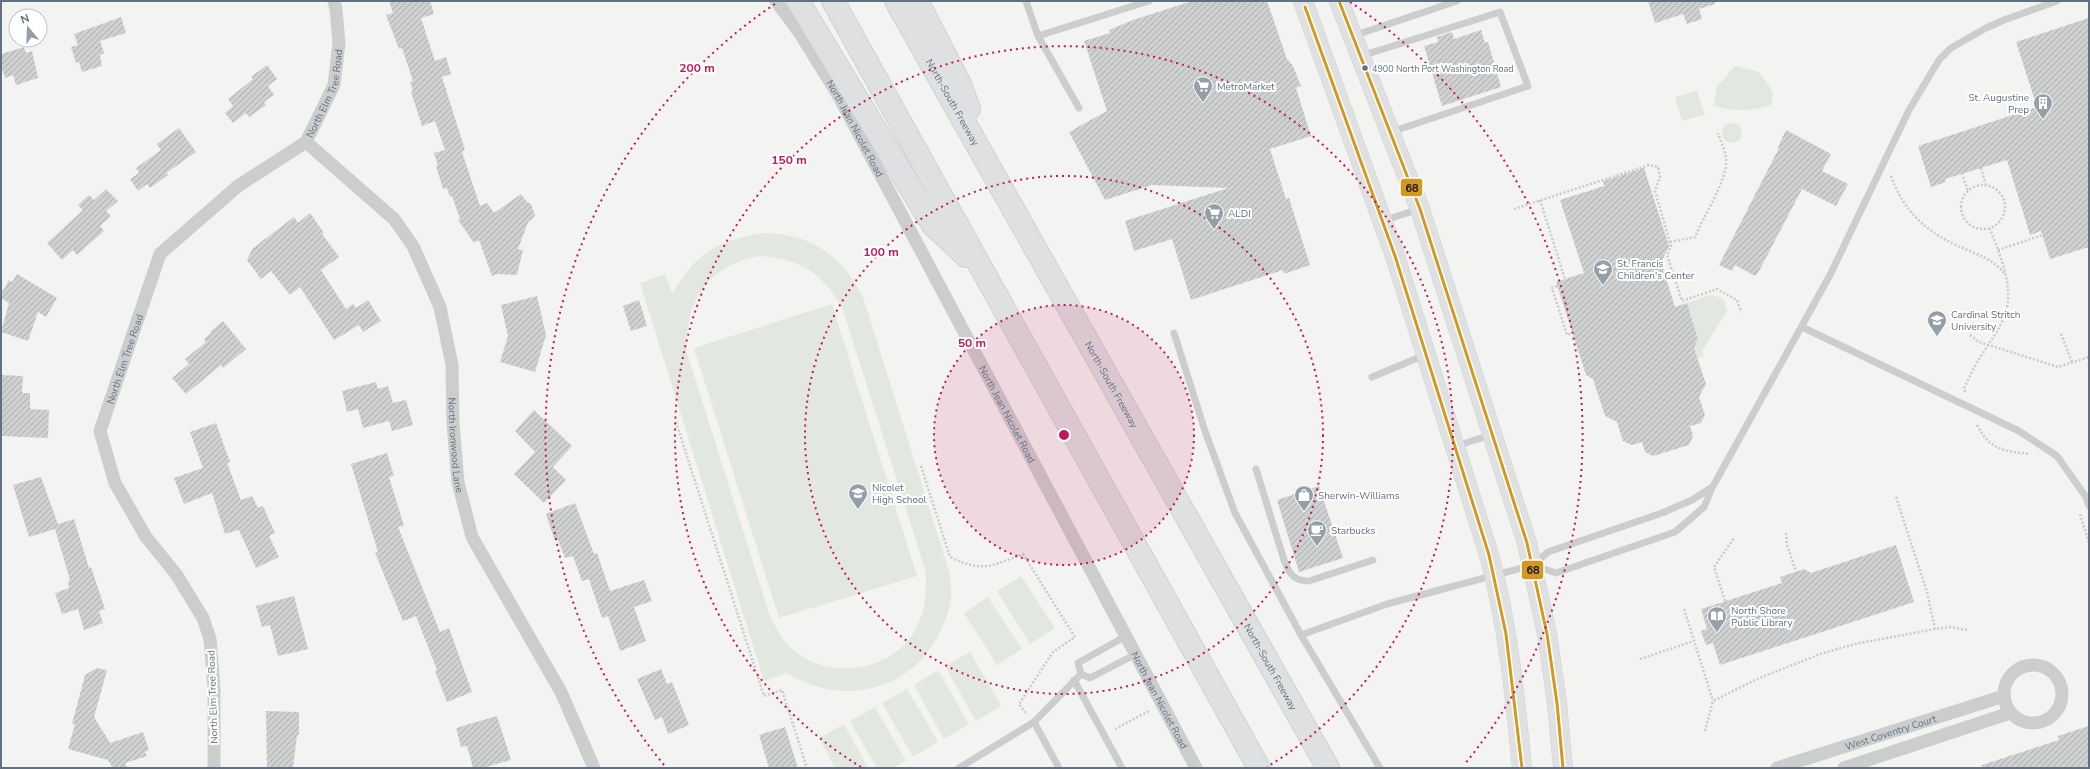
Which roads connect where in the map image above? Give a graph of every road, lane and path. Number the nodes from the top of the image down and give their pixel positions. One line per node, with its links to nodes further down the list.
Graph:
1 (334, 1): 19 (street, North Elm Tree Road)
2 (776, 1): 72 (street, North Jean Nicolet Road)
3 (798, 1): 34 (highway)
4 (833, 1): 34 (highway)
5 (896, 1): 22 (highway, North-South Freeway)
6 (917, 1): 22 (highway)
7 (1026, 1): 13 (lane)
8 (1149, 1): 13 (lane)
9 (1303, 1): 29 (main road)
10 (1339, 1): 14 (main road)
11 (1457, 1): 14 (lane)
12 (2057, 1): 20 (lane)
13 (1038, 36): 16 (lane)
14 (1353, 36): 15 (main road)
15 (1360, 56): 17 (main road); 17 (lane)
16 (1079, 108)
17 (1391, 132): 27 (main road)
18 (1718, 133): 32 (path)
19 (306, 142): 86 (street, North Elm Tree Road); 87 (street, North Ironwood Lane)
20 (1885, 160): 35 (path); 39 (lane)
21 (1981, 168): 24 (path)
22 (991, 169): 94 (highway, North-South Freeway)
23 (1962, 173): 25 (path)
24 (1986, 185): 25 (path); 30 (path)
25 (1968, 191): 30 (path)
26 (1540, 200): 28 (path); 32 (path); 36 (path)
27 (1420, 209): 29 (lane); 51 (main road)
28 (1514, 209)
29 (1383, 221): 45 (main road)
30 (1990, 229): 33 (path)
31 (2043, 235): 33 (path)
32 (1670, 242): 38 (path)
33 (1998, 250): 35 (path)
34 (982, 271): 93 (highway)
35 (2005, 274): 44 (path)
36 (1565, 279)
37 (1557, 286): 41 (path)
38 (1741, 312)
39 (1802, 327): 49 (lane); 56 (lane)
40 (1174, 333): 71 (lane)
41 (1572, 333)
42 (2061, 334): 47 (path)
43 (1970, 335): 44 (path)
44 (1989, 345): 47 (path); 49 (path)
45 (1426, 355): 48 (lane); 52 (main road)
46 (2089, 357): 47 (path)
47 (2072, 362)
48 (1372, 378)
49 (1969, 406): 53 (path); 58 (lane)
50 (676, 422): 88 (path)
51 (1492, 434): 52 (lane); 64 (main road)
52 (1456, 446): 66 (main road)
53 (2035, 455)
54 (921, 466): 82 (path)
55 (1256, 469): 63 (lane)
56 (1712, 488): 64 (lane); 64 (lane)
57 (1896, 497): 69 (path)
58 (2089, 506)
59 (2079, 512): 62 (path)
60 (1786, 533): 65 (path)
61 (1734, 538): 67 (path)
62 (2089, 543)
63 (1373, 560)
64 (1533, 565): 66 (lane); 96 (main road)
65 (1796, 571)
66 (1495, 575): 71 (lane); 95 (main road)
67 (1725, 602)
68 (1684, 609): 73 (path)
69 (1935, 629): 70 (path); 79 (path)
70 (1967, 630)
71 (1301, 635): 85 (lane)
72 (1126, 636): 74 (street, North Jean Nicolet Road); 76 (lane)
73 (1694, 641): 75 (path); 79 (path)
74 (1136, 654): 76 (lane); 80 (street, North Jean Nicolet Road)
75 (1640, 659)
76 (1081, 674): 77 (lane)
77 (1074, 680): 82 (lane); 84 (lane)
78 (2004, 696): 81 (street); 81 (street); 97 (street, West Coventry Court)
79 (1713, 701): 83 (path)
80 (1165, 710): 84 (path); 92 (street, North Jean Nicolet Road)
81 (2010, 713): 98 (street, West Coventry Court)
82 (1034, 722): 89 (lane); 90 (lane)
83 (1705, 731)
84 (1104, 735): 91 (lane)
85 (1379, 766)
86 (214, 768)
87 (594, 768)
88 (808, 768)
89 (959, 768)
90 (1059, 768)
91 (1122, 768)
92 (1196, 768)
93 (1259, 768)
94 (1328, 768)
95 (1522, 768)
96 (1563, 768)
97 (1777, 768)
98 (1844, 768)

